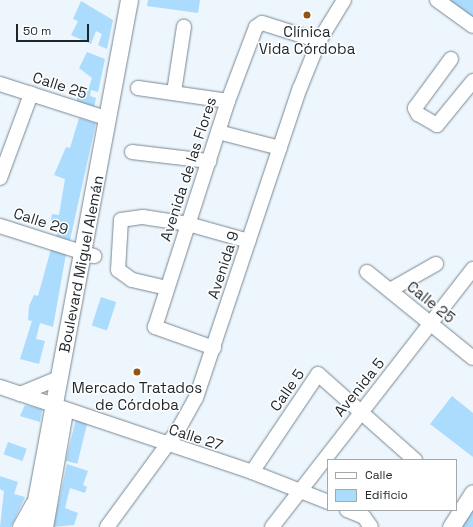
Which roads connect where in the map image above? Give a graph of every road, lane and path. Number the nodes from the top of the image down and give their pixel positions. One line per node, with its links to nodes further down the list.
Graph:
1 (129, 0): 15 (main road, Boulevard Miguel Alemán)
2 (139, 0): 24 (main road, Boulevard Miguel Alemán)
3 (344, 0): 7 (street, Avenida 9)
4 (437, 0): 5 (street)
5 (473, 26)
6 (184, 28): 12 (street)
7 (319, 41): 14 (street, Avenida de las Flores); 17 (street, Avenida 9)
8 (451, 58): 9 (street)
9 (473, 81)
10 (0, 84): 13 (street, Calle 25)
11 (138, 88): 12 (street)
12 (174, 92): 14 (street)
13 (31, 94): 15 (street, Calle 25); 20 (street)
14 (228, 101): 16 (street, Avenida de las Flores)
15 (110, 119): 24 (main road, Boulevard Miguel Alemán)
16 (218, 132): 17 (street); 19 (street, Avenida de las Flores)
17 (280, 148): 23 (street, Avenida 9)
18 (132, 152): 19 (street)
19 (209, 161): 21 (street, Avenida de las Flores)
20 (0, 178)
21 (188, 224): 23 (street); 28 (street, Avenida de las Flores); 28 (street)
22 (0, 226): 24 (street, Calle 29)
23 (249, 241): 31 (street, Avenida 9)
24 (88, 254): 33 (main road, Boulevard Miguel Alemán); 36 (main road, Boulevard Miguel Alemán)
25 (436, 264): 29 (street)
26 (473, 269): 30 (street, Avenida 5)
27 (367, 272): 29 (street, Calle 25)
28 (167, 288): 31 (street, Avenida de las Flores)
29 (390, 290): 30 (street, Calle 25)
30 (432, 324): 32 (street, Calle 25); 37 (street, Avenida 5)
31 (214, 348): 38 (street, Avenida 9)
32 (473, 358)
33 (59, 378): 35 (street); 36 (main road, Boulevard Miguel Alemán)
34 (0, 387): 35 (street, Calle 27)
35 (20, 394): 36 (street, Calle 27)
36 (59, 407): 38 (street, Calle 27); 43 (main road, Boulevard Miguel Alemán); 49 (main road, Boulevard Miguel Alemán)
37 (361, 411): 39 (street, Calle 5); 40 (street, Calle 5); 41 (street, Avenida 5)
38 (167, 446): 40 (street, Calle 27); 50 (street, Avenida 9)
39 (414, 459)
40 (252, 472): 41 (street, Calle 27)
41 (300, 491): 44 (street, Calle 27); 51 (street, Avenida 5)
42 (473, 493): 52 (main road)
43 (35, 500): 47 (street); 48 (main road, Boulevard Miguel Alemán)
44 (327, 502)
45 (350, 511): 46 (street)
46 (369, 518)
47 (20, 527)
48 (31, 527)
49 (44, 527)
50 (107, 527)
51 (272, 527)
52 (451, 527)

